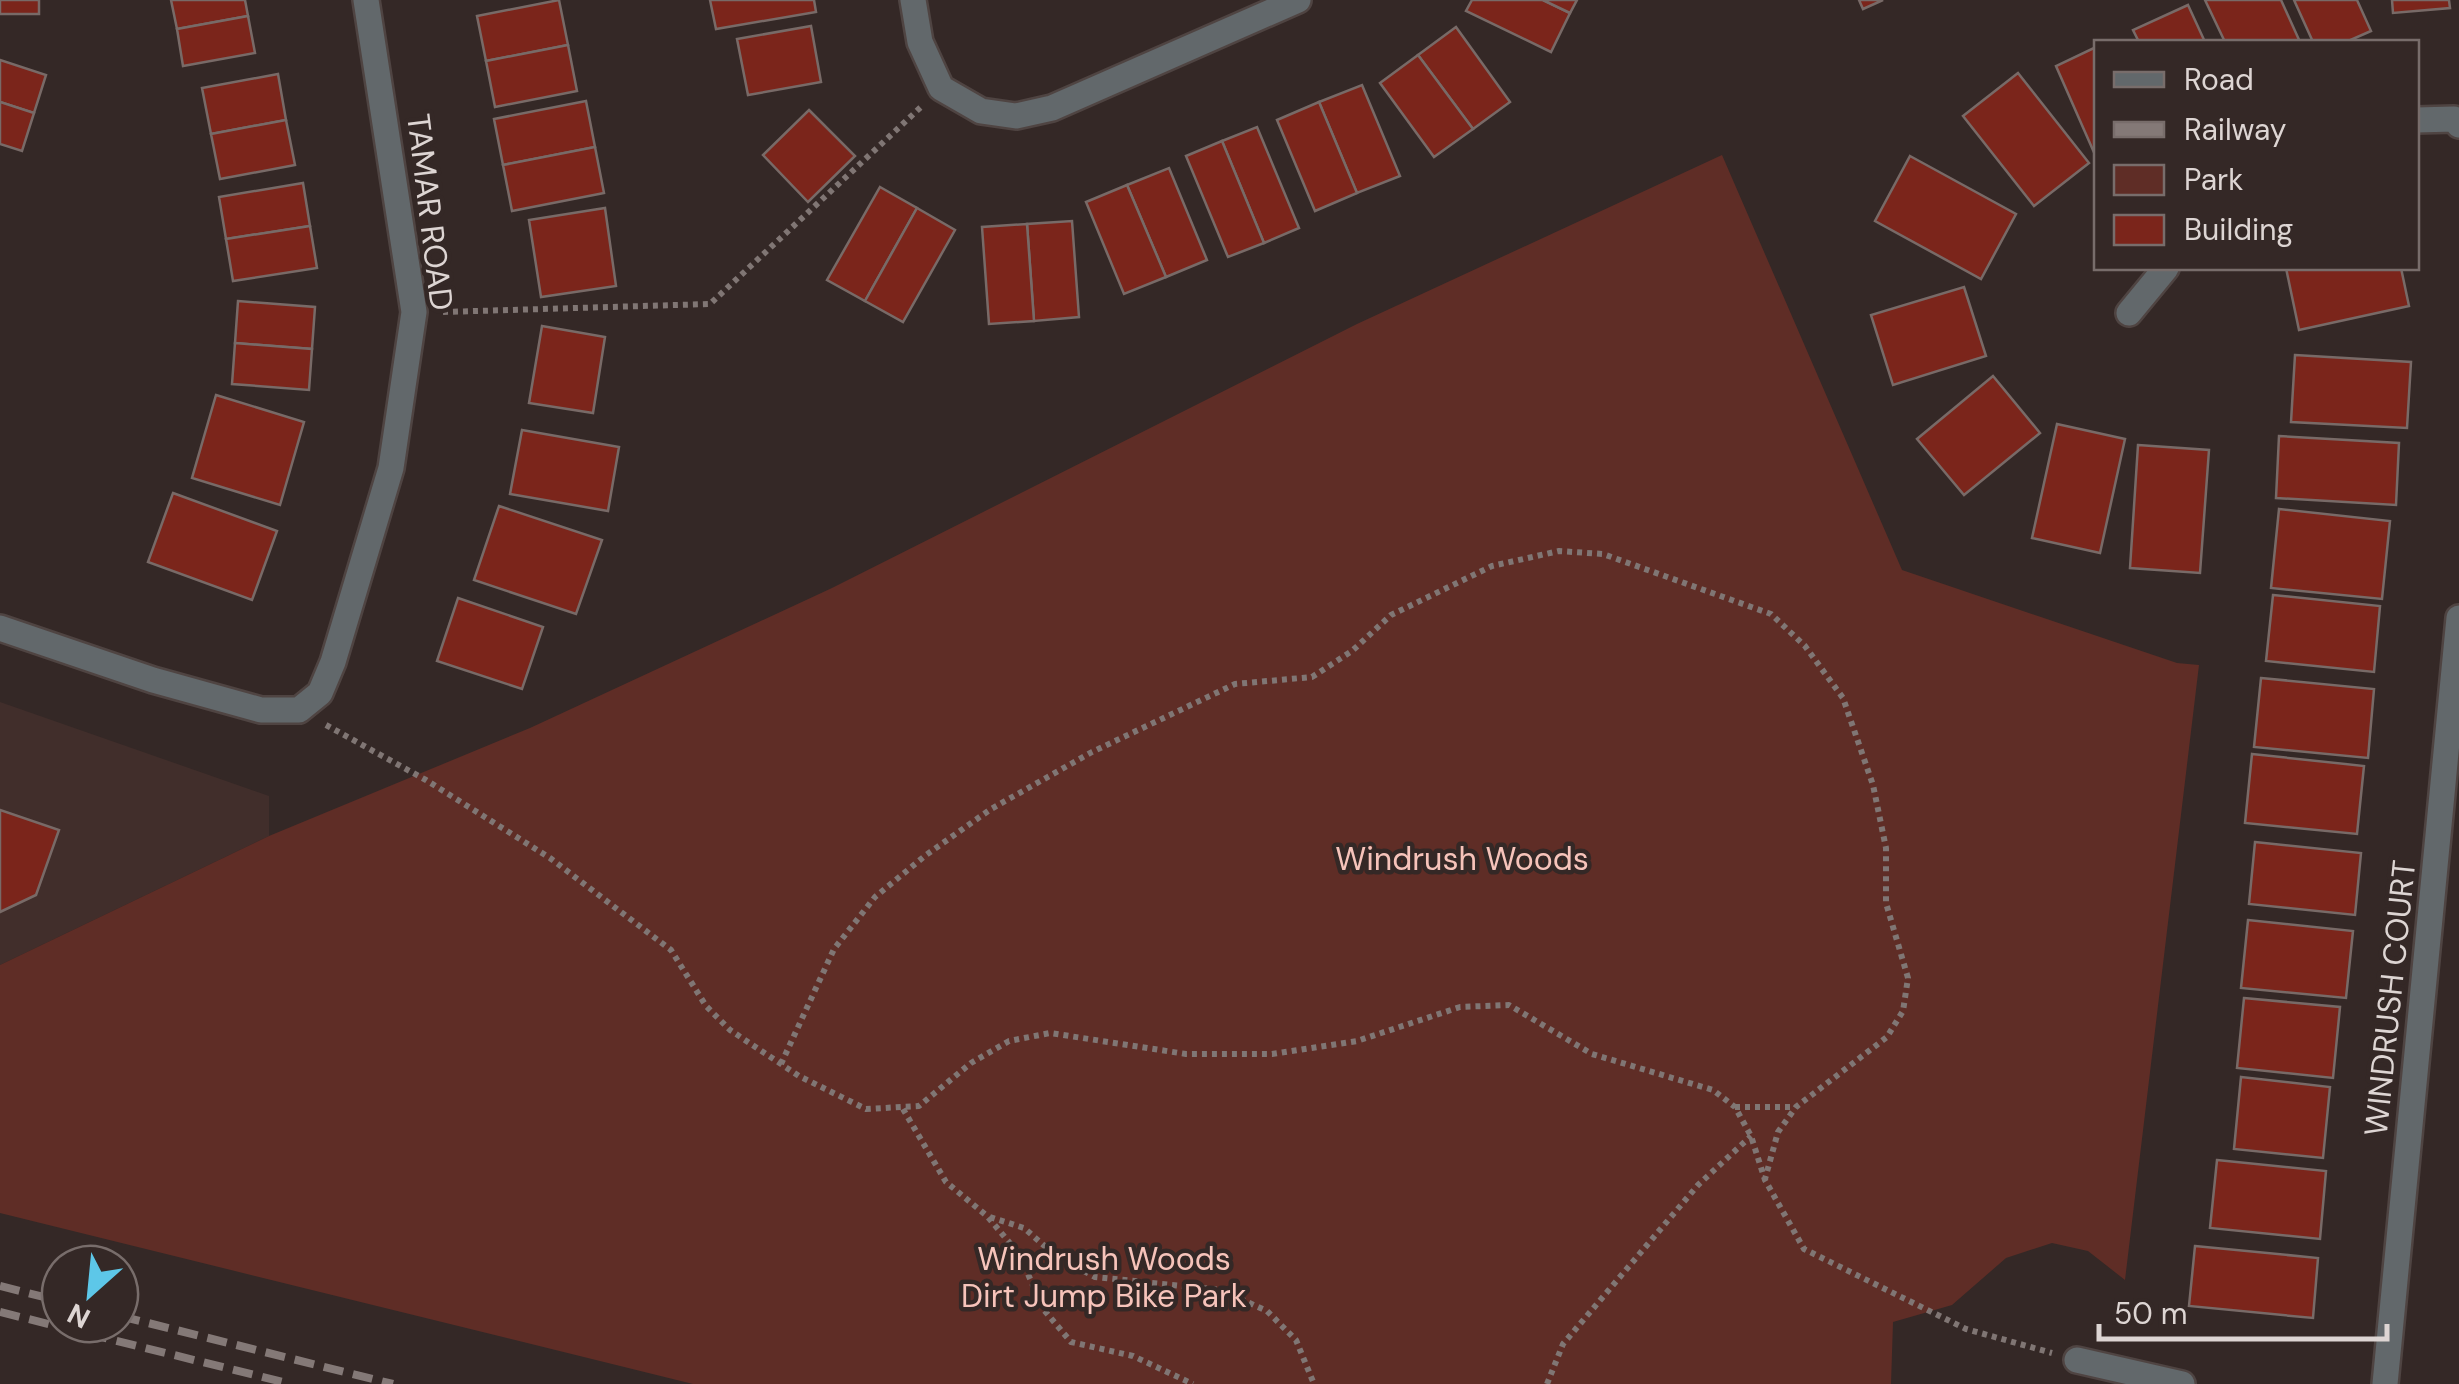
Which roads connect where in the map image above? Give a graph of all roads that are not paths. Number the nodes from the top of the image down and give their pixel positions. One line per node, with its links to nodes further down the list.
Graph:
1 (366, 0): 9 (street, TAMAR ROAD)
2 (914, 0): 3 (street)
3 (1298, 0)
4 (2419, 120): 5 (street)
5 (2459, 125)
6 (2164, 270): 7 (street)
7 (2130, 313)
8 (2459, 618): 12 (street, WINDRUSH COURT)
9 (0, 628)
10 (2077, 1360): 11 (street)
11 (2182, 1384)
12 (2385, 1384)

